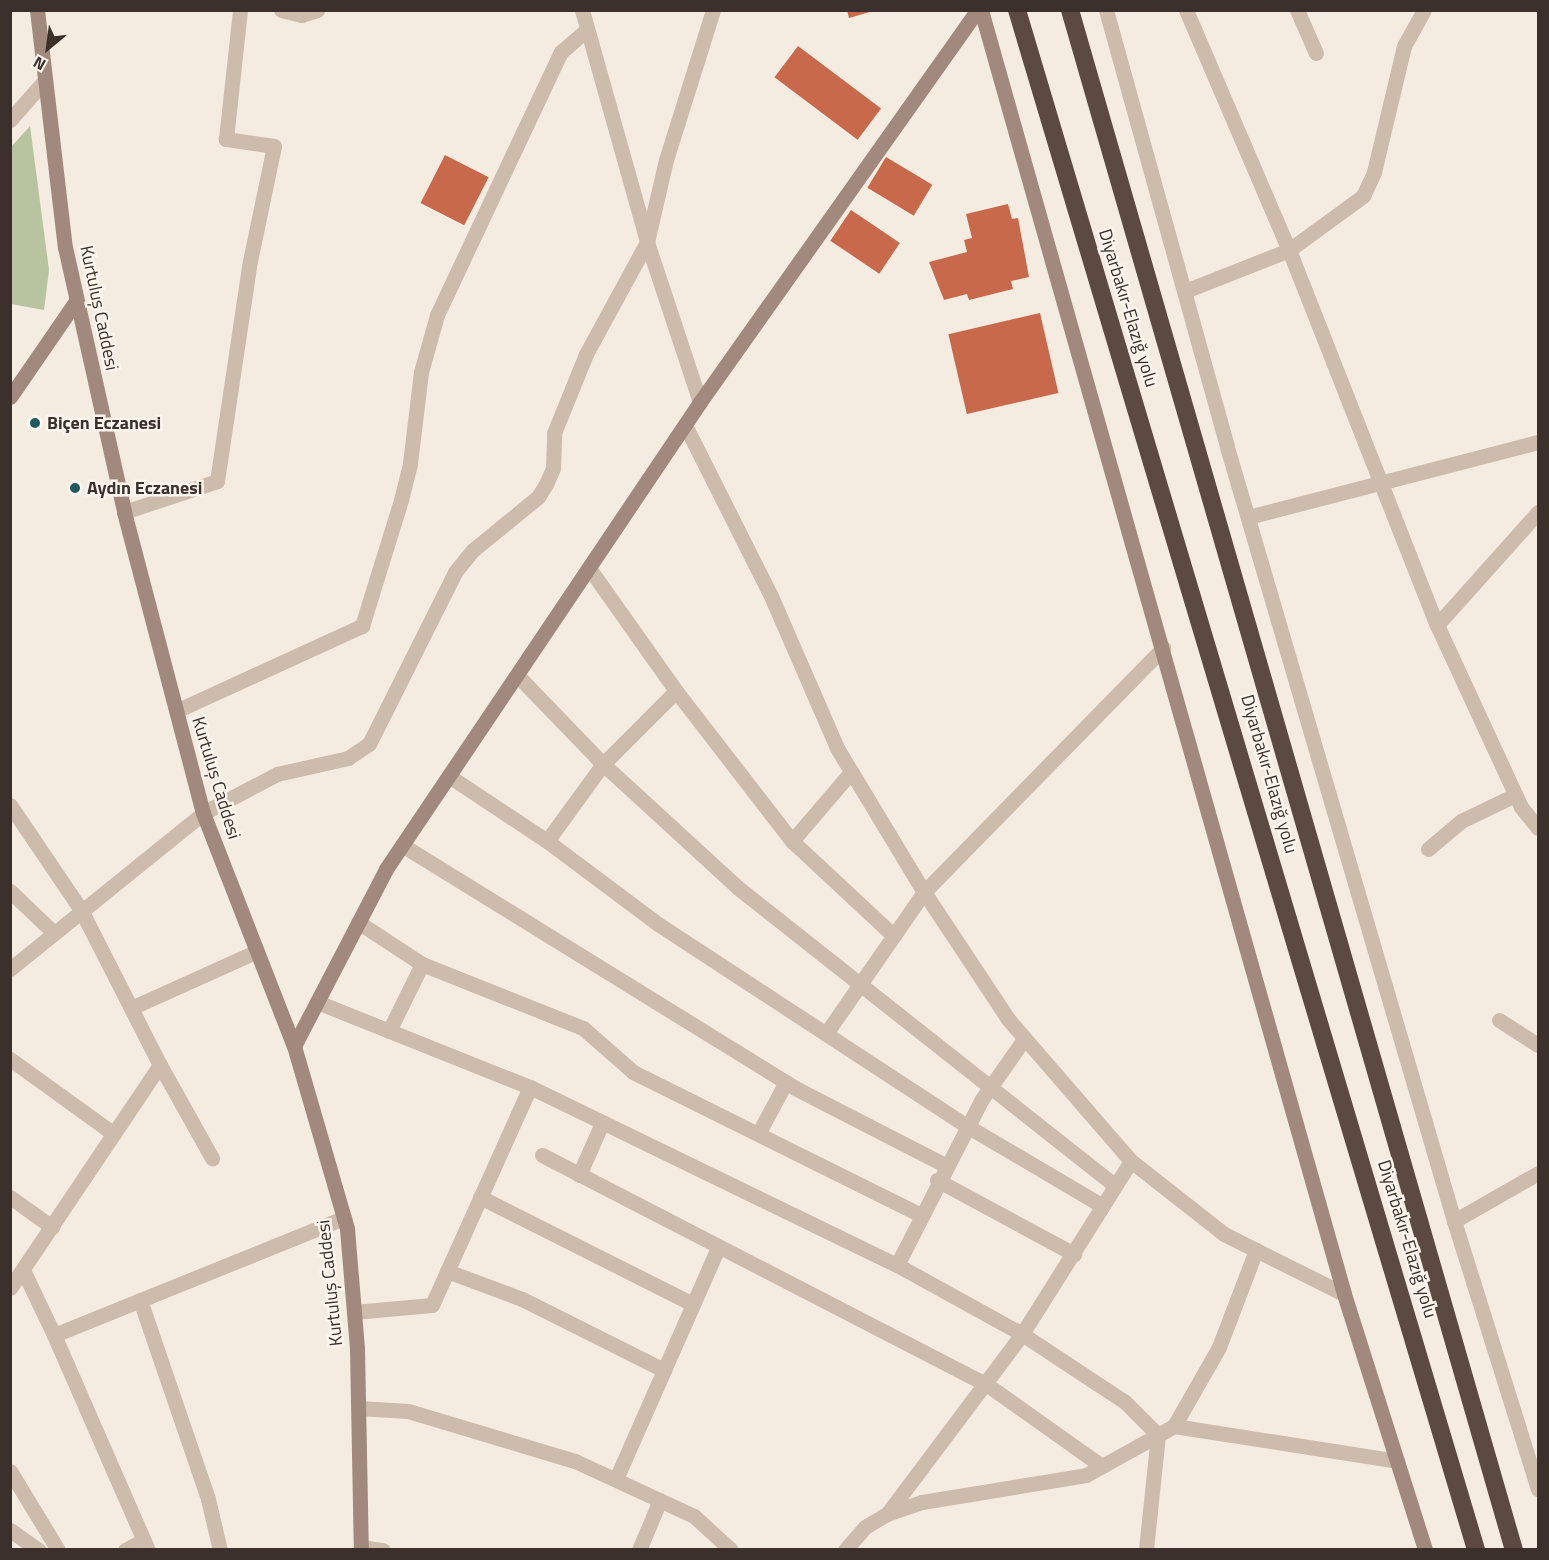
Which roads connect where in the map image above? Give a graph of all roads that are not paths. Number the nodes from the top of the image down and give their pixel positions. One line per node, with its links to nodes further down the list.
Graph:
1 (37, 10): 16 (street, Kurtuluş Caddesi)
2 (240, 10): 27 (street)
3 (281, 10): 4 (street)
4 (317, 10)
5 (582, 10): 14 (street)
6 (713, 10): 18 (street)
7 (980, 10): 23 (street); 32 (street)
8 (1017, 10): 127 (highway, Diyarbakır-Elazığ yolu)
9 (1070, 10): 128 (highway, Diyarbakır-Elazığ yolu)
10 (1106, 10): 20 (street)
11 (1186, 10): 19 (street)
12 (1297, 10): 15 (street)
13 (1424, 10): 19 (street)
14 (586, 30): 18 (street); 35 (street)
15 (1316, 53)
16 (45, 80): 17 (street); 21 (street, Kurtuluş Caddesi)
17 (10, 120)
18 (646, 242): 23 (street); 41 (street)
19 (1289, 250): 20 (street); 26 (street)
20 (1185, 291): 28 (street)
21 (76, 301): 22 (street); 27 (street, Kurtuluş Caddesi)
22 (10, 397)
23 (700, 402): 24 (street)
24 (685, 425): 30 (street); 37 (street)
25 (1539, 442): 26 (street)
26 (1383, 483): 28 (street); 31 (street)
27 (124, 512): 35 (street, Kurtuluş Caddesi)
28 (1248, 517): 87 (street)
29 (1536, 522): 31 (street)
30 (589, 568): 33 (street); 34 (street)
31 (1437, 625): 39 (street)
32 (1163, 648): 48 (street); 96 (street)
33 (517, 675): 36 (street); 38 (street)
34 (676, 691): 36 (street); 44 (street)
35 (176, 711): 41 (street, Kurtuluş Caddesi)
36 (603, 764): 43 (street); 56 (street)
37 (851, 772): 44 (street); 48 (street)
38 (449, 776): 43 (street); 45 (street)
39 (1515, 795): 42 (street); 46 (street)
40 (10, 805): 49 (street)
41 (203, 813): 49 (street); 53 (street, Kurtuluş Caddesi)
42 (1539, 828)
43 (547, 841): 61 (street)
44 (792, 841): 52 (street)
45 (402, 845): 50 (street); 67 (street)
46 (1428, 849)
47 (10, 891): 51 (street)
48 (924, 892): 52 (street); 62 (street)
49 (81, 910): 51 (street); 58 (street)
50 (358, 922): 54 (street); 57 (street)
51 (54, 933): 55 (street)
52 (894, 936): 56 (street)
53 (257, 951): 58 (street); 64 (street, Kurtuluş Caddesi)
54 (422, 964): 60 (street); 73 (street)
55 (10, 969)
56 (859, 987): 61 (street); 69 (street)
57 (317, 1002): 60 (street); 64 (street)
58 (131, 1008): 66 (street)
59 (1499, 1020): 63 (street)
60 (389, 1031): 68 (street)
61 (827, 1032): 71 (street)
62 (1024, 1039): 69 (street); 76 (street)
63 (1539, 1045)
64 (294, 1046): 86 (street, Kurtuluş Caddesi)
65 (10, 1059): 72 (street)
66 (160, 1065): 72 (street); 75 (street)
67 (786, 1082): 73 (street); 77 (street)
68 (530, 1087): 70 (street); 83 (street)
69 (988, 1089): 71 (street); 81 (street)
70 (603, 1123): 79 (street); 92 (street)
71 (967, 1126): 77 (street); 84 (street)
72 (114, 1134): 88 (street)
73 (758, 1134): 85 (street)
74 (542, 1155): 79 (street)
75 (212, 1158)
76 (1131, 1161): 81 (street); 90 (street)
77 (945, 1165): 80 (street)
78 (1539, 1173): 87 (street)
79 (579, 1174): 89 (street)
80 (937, 1180): 85 (street); 91 (street)
81 (1114, 1185): 84 (street)
82 (10, 1197): 88 (street)
83 (480, 1197): 94 (street); 98 (street)
84 (1101, 1205): 91 (street)
85 (921, 1215): 92 (street)
86 (344, 1218): 97 (street); 99 (street, Kurtuluş Caddesi)
87 (1454, 1221): 111 (street)
88 (52, 1227): 93 (street)
89 (718, 1248): 98 (street); 103 (street)
90 (1256, 1250): 96 (street); 105 (street)
91 (1074, 1254): 100 (street)
92 (897, 1265): 100 (street)
93 (23, 1270): 95 (street); 101 (street)
94 (447, 1271): 99 (street); 102 (street)
95 (10, 1288)
96 (1344, 1294): 107 (street)
97 (140, 1300): 101 (street); 120 (street)
98 (693, 1304): 102 (street)
99 (354, 1312): 104 (street, Kurtuluş Caddesi)
100 (1022, 1334): 103 (street); 106 (street)
101 (54, 1335): 115 (street)
102 (664, 1370): 110 (street)
103 (986, 1384): 108 (street); 113 (street)
104 (359, 1408): 110 (street); 116 (street, Kurtuluş Caddesi)
105 (1174, 1426): 106 (street); 107 (street)
106 (1158, 1435): 108 (street); 125 (street)
107 (1397, 1461): 126 (street)
108 (1102, 1466): 113 (street)
109 (10, 1471): 118 (street)
110 (616, 1479): 112 (street)
111 (1539, 1489)
112 (660, 1500): 122 (street); 123 (street)
113 (887, 1514): 124 (street)
114 (10, 1530): 117 (street)
115 (146, 1545): 119 (street)
116 (361, 1548): 121 (street)
117 (39, 1550)
118 (58, 1550)
119 (125, 1550)
120 (220, 1550)
121 (382, 1550)
122 (639, 1550)
123 (731, 1550)
124 (845, 1550)
125 (1146, 1550)
126 (1425, 1550)
127 (1476, 1550)
128 (1515, 1550)

